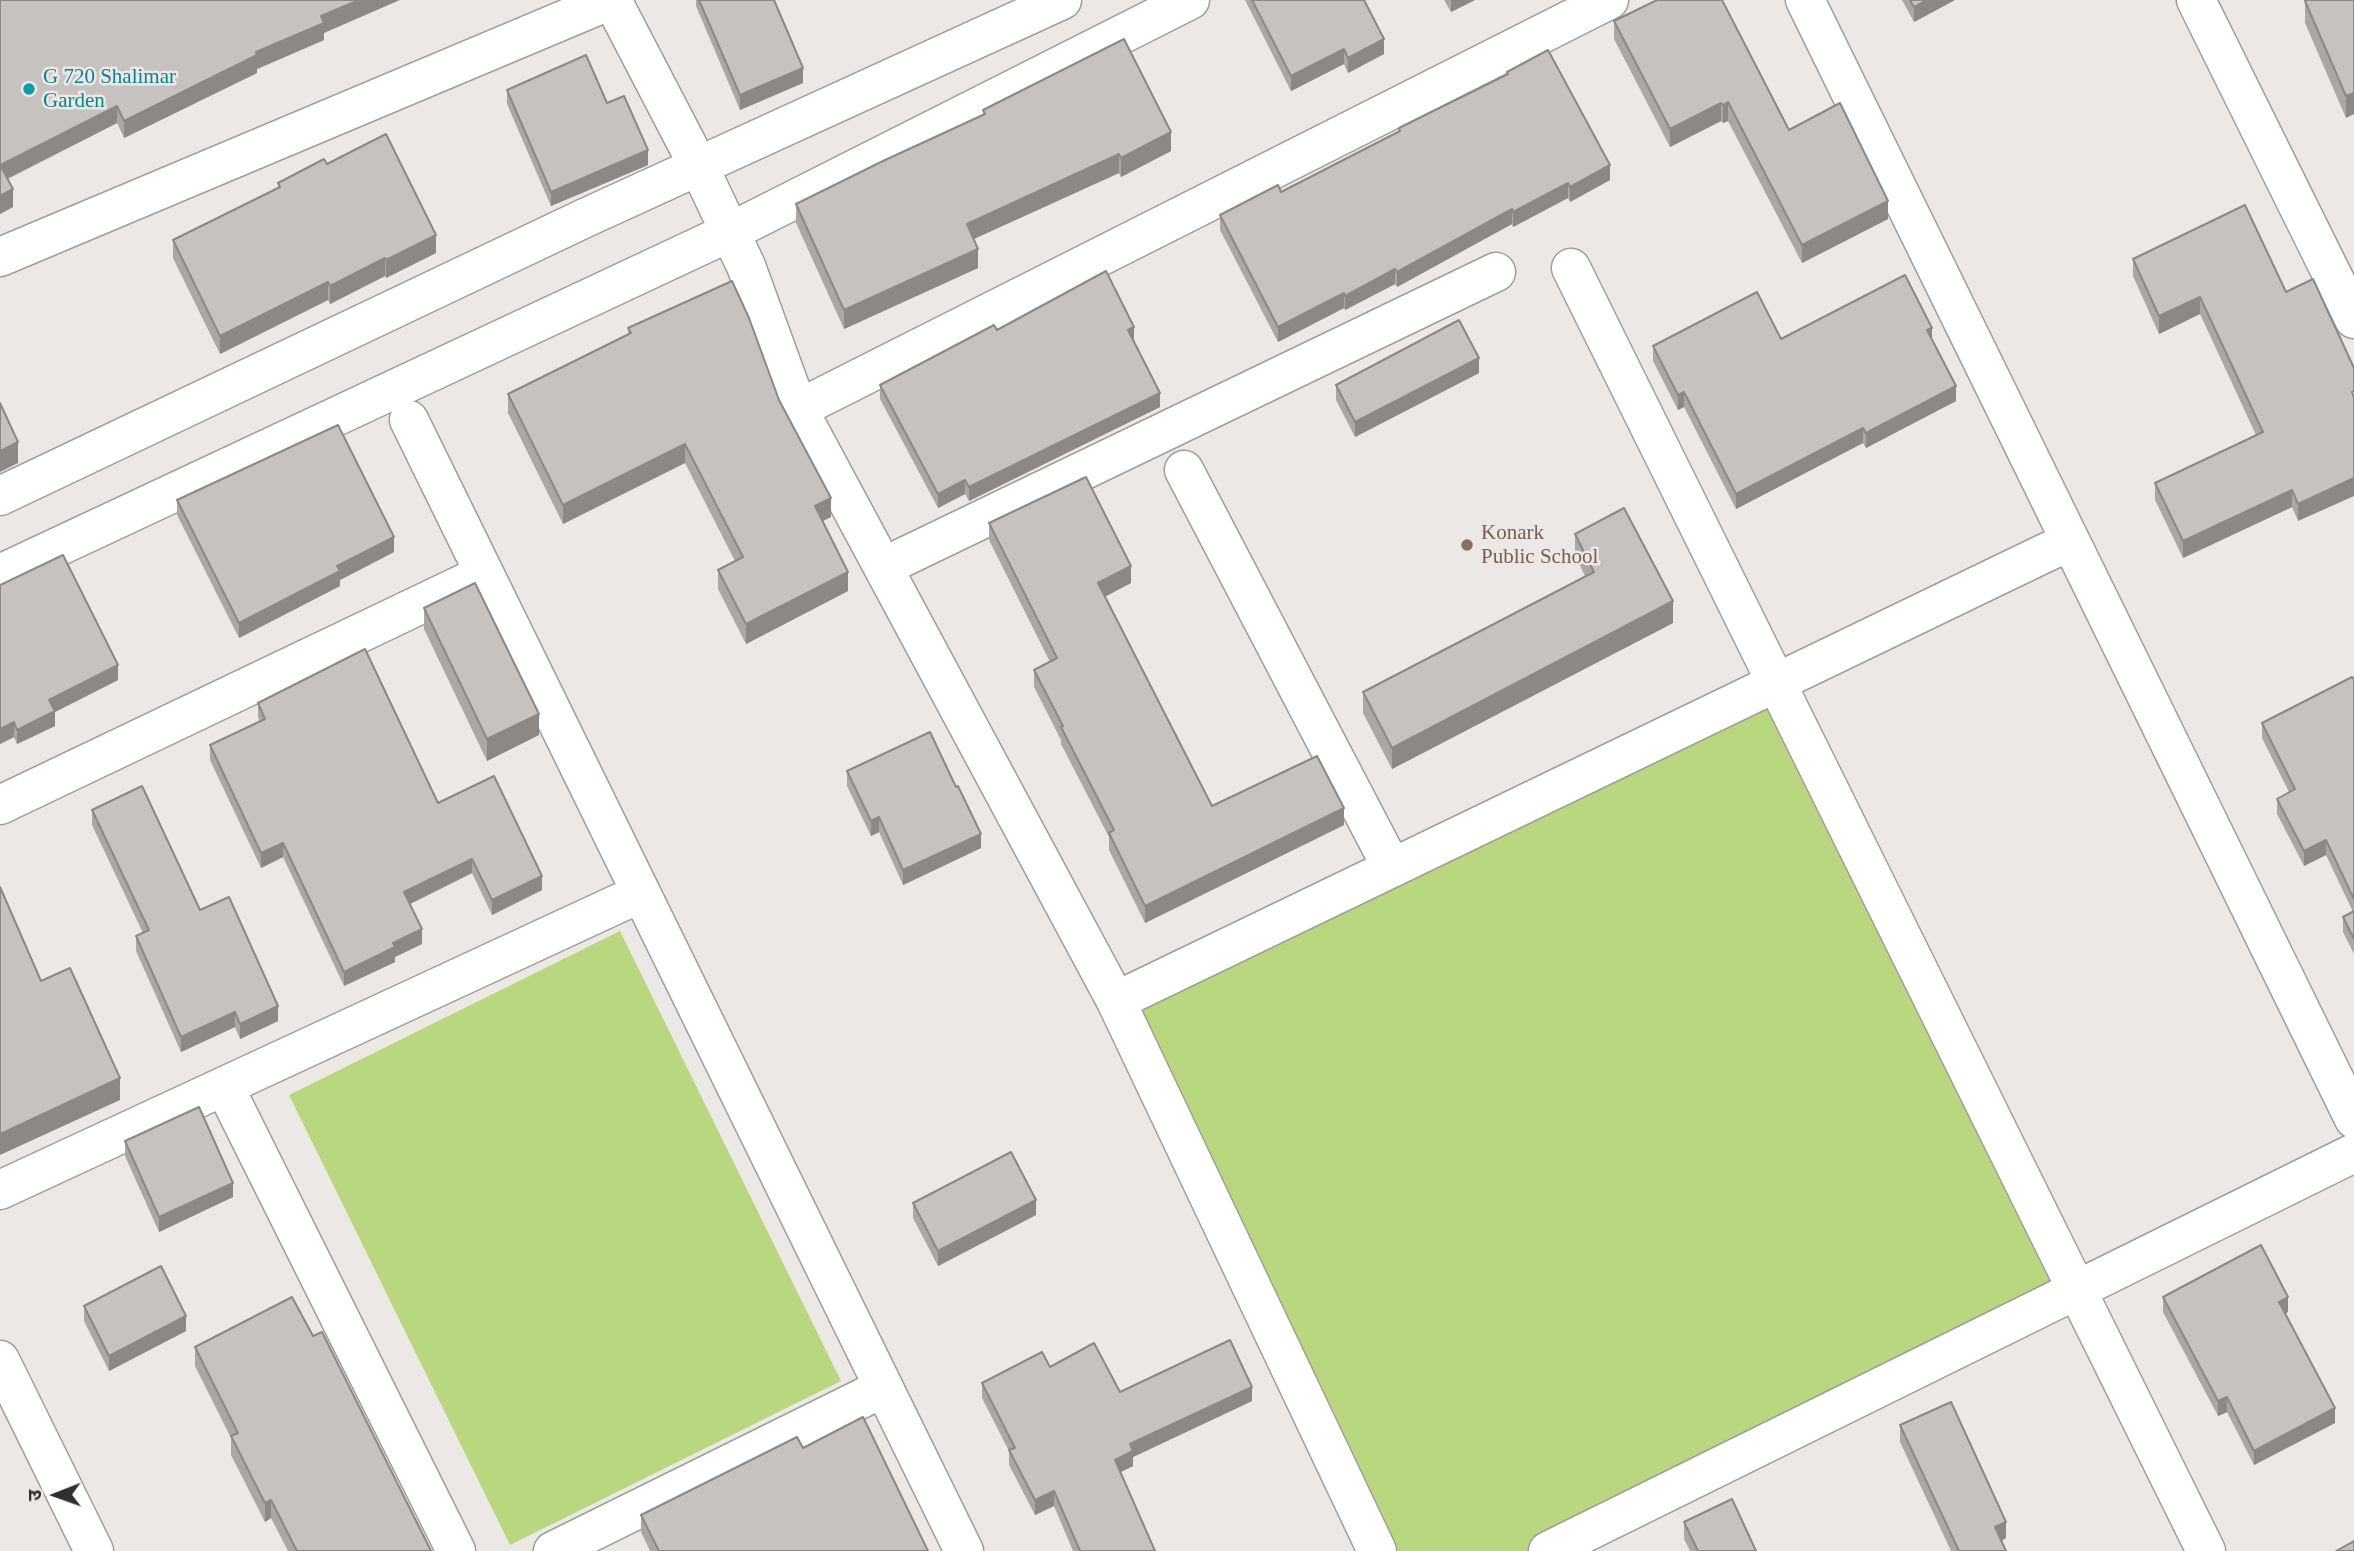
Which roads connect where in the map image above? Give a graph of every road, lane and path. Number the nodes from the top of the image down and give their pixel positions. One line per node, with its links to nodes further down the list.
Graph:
1 (612, 0): 7 (street); 9 (street)
2 (1062, 0): 7 (street)
3 (1190, 0): 8 (street)
4 (1609, 0): 13 (street)
5 (1805, 0): 17 (street)
6 (2196, 0): 12 (street)
7 (700, 170): 8 (street); 16 (street)
8 (727, 227): 13 (street); 19 (street)
9 (0, 257)
10 (1571, 268): 21 (street)
11 (1496, 272): 18 (street)
12 (2354, 318)
13 (798, 409): 18 (street)
14 (409, 421): 20 (street)
15 (1184, 470): 23 (street)
16 (0, 496)
17 (2070, 541): 21 (street); 27 (street)
18 (883, 568): 25 (street)
19 (0, 574)
20 (484, 574): 22 (street); 24 (street)
21 (1776, 683): 23 (street); 30 (street)
22 (0, 805)
23 (1392, 869): 25 (street)
24 (641, 893): 26 (street); 32 (street)
25 (1116, 1001): 37 (street)
26 (224, 1086): 29 (street); 34 (street)
27 (2354, 1119)
28 (2354, 1153): 30 (street)
29 (0, 1190)
30 (2077, 1291): 38 (street); 39 (street)
31 (0, 1360): 33 (street)
32 (883, 1388): 35 (street); 36 (street)
33 (94, 1551)
34 (456, 1551)
35 (554, 1551)
36 (964, 1551)
37 (1377, 1551)
38 (1548, 1551)
39 (2206, 1551)

